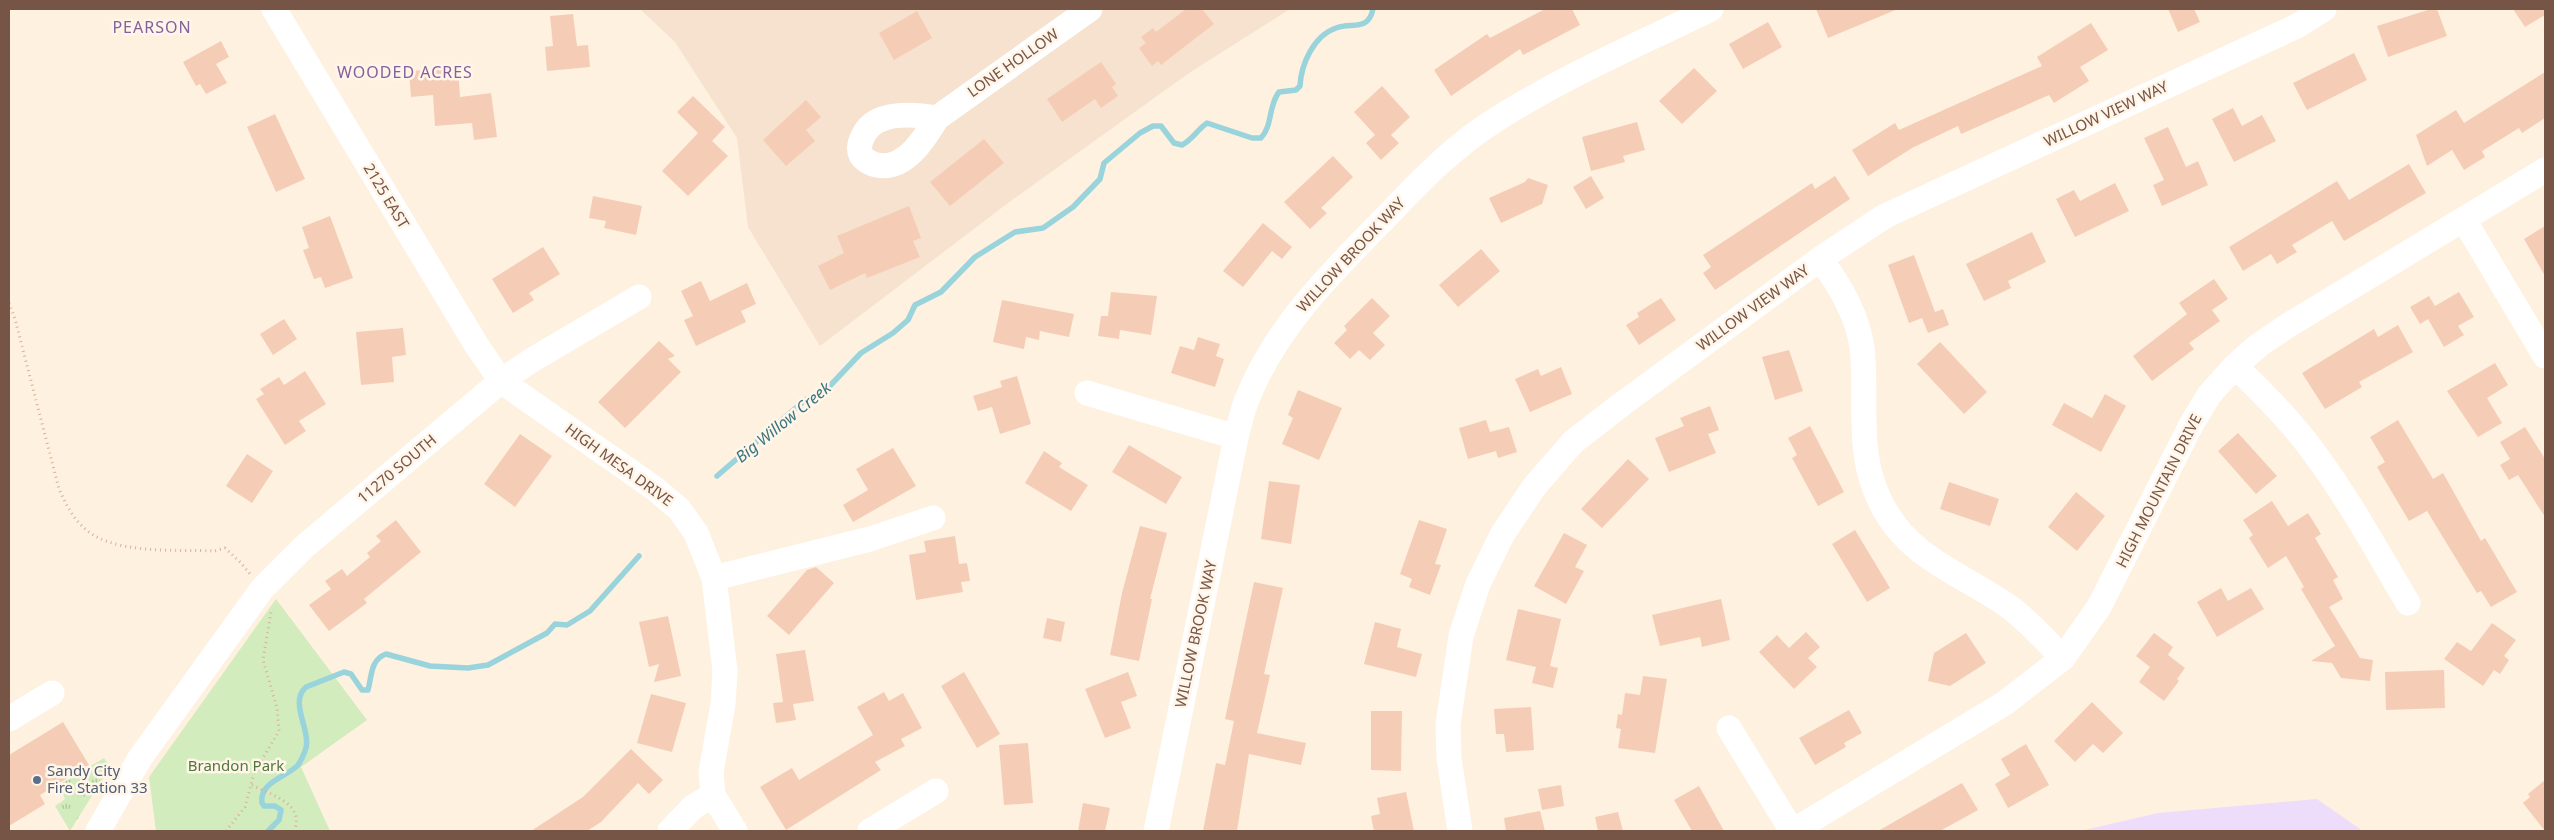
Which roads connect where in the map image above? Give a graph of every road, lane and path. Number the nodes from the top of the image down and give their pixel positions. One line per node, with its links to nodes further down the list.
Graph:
1 (274, 9): 13 (street, 2125 EAST)
2 (1090, 9): 5 (street, LONE HOLLOW)
3 (1711, 9): 15 (street, WILLOW BROOK WAY)
4 (2324, 9): 8 (street, WILLOW VIEW WAY)
5 (937, 118)
6 (2545, 170): 7 (street, HIGH MOUNTAIN DRIVE)
7 (2464, 220): 11 (street); 12 (street, HIGH MOUNTAIN DRIVE)
8 (1820, 259): 20 (street); 34 (street, WILLOW VIEW WAY)
9 (639, 297): 13 (street, 11270 SOUTH)
10 (9, 303): 18 (path)
11 (2545, 356)
12 (2235, 366): 19 (street); 20 (street, HIGH MOUNTAIN DRIVE)
13 (501, 382): 17 (street, HIGH MESA DRIVE); 18 (street, 11270 SOUTH)
14 (1087, 392): 15 (street)
15 (1236, 437): 33 (street, WILLOW BROOK WAY)
16 (933, 518): 17 (street)
17 (714, 578): 26 (street, HIGH MESA DRIVE)
18 (260, 592): 24 (path); 27 (street, 11270 SOUTH)
19 (2408, 603)
20 (2063, 658): 35 (street, HIGH MOUNTAIN DRIVE)
21 (52, 693): 22 (street)
22 (9, 719)
23 (1728, 728): 35 (street)
24 (251, 785): 28 (path); 29 (path)
25 (936, 791): 32 (street)
26 (713, 794): 30 (street); 31 (street, HIGH MESA DRIVE)
27 (98, 831)
28 (226, 831)
29 (294, 831)
30 (670, 831)
31 (735, 831)
32 (870, 831)
33 (1156, 831)
34 (1460, 831)
35 (1793, 831)

